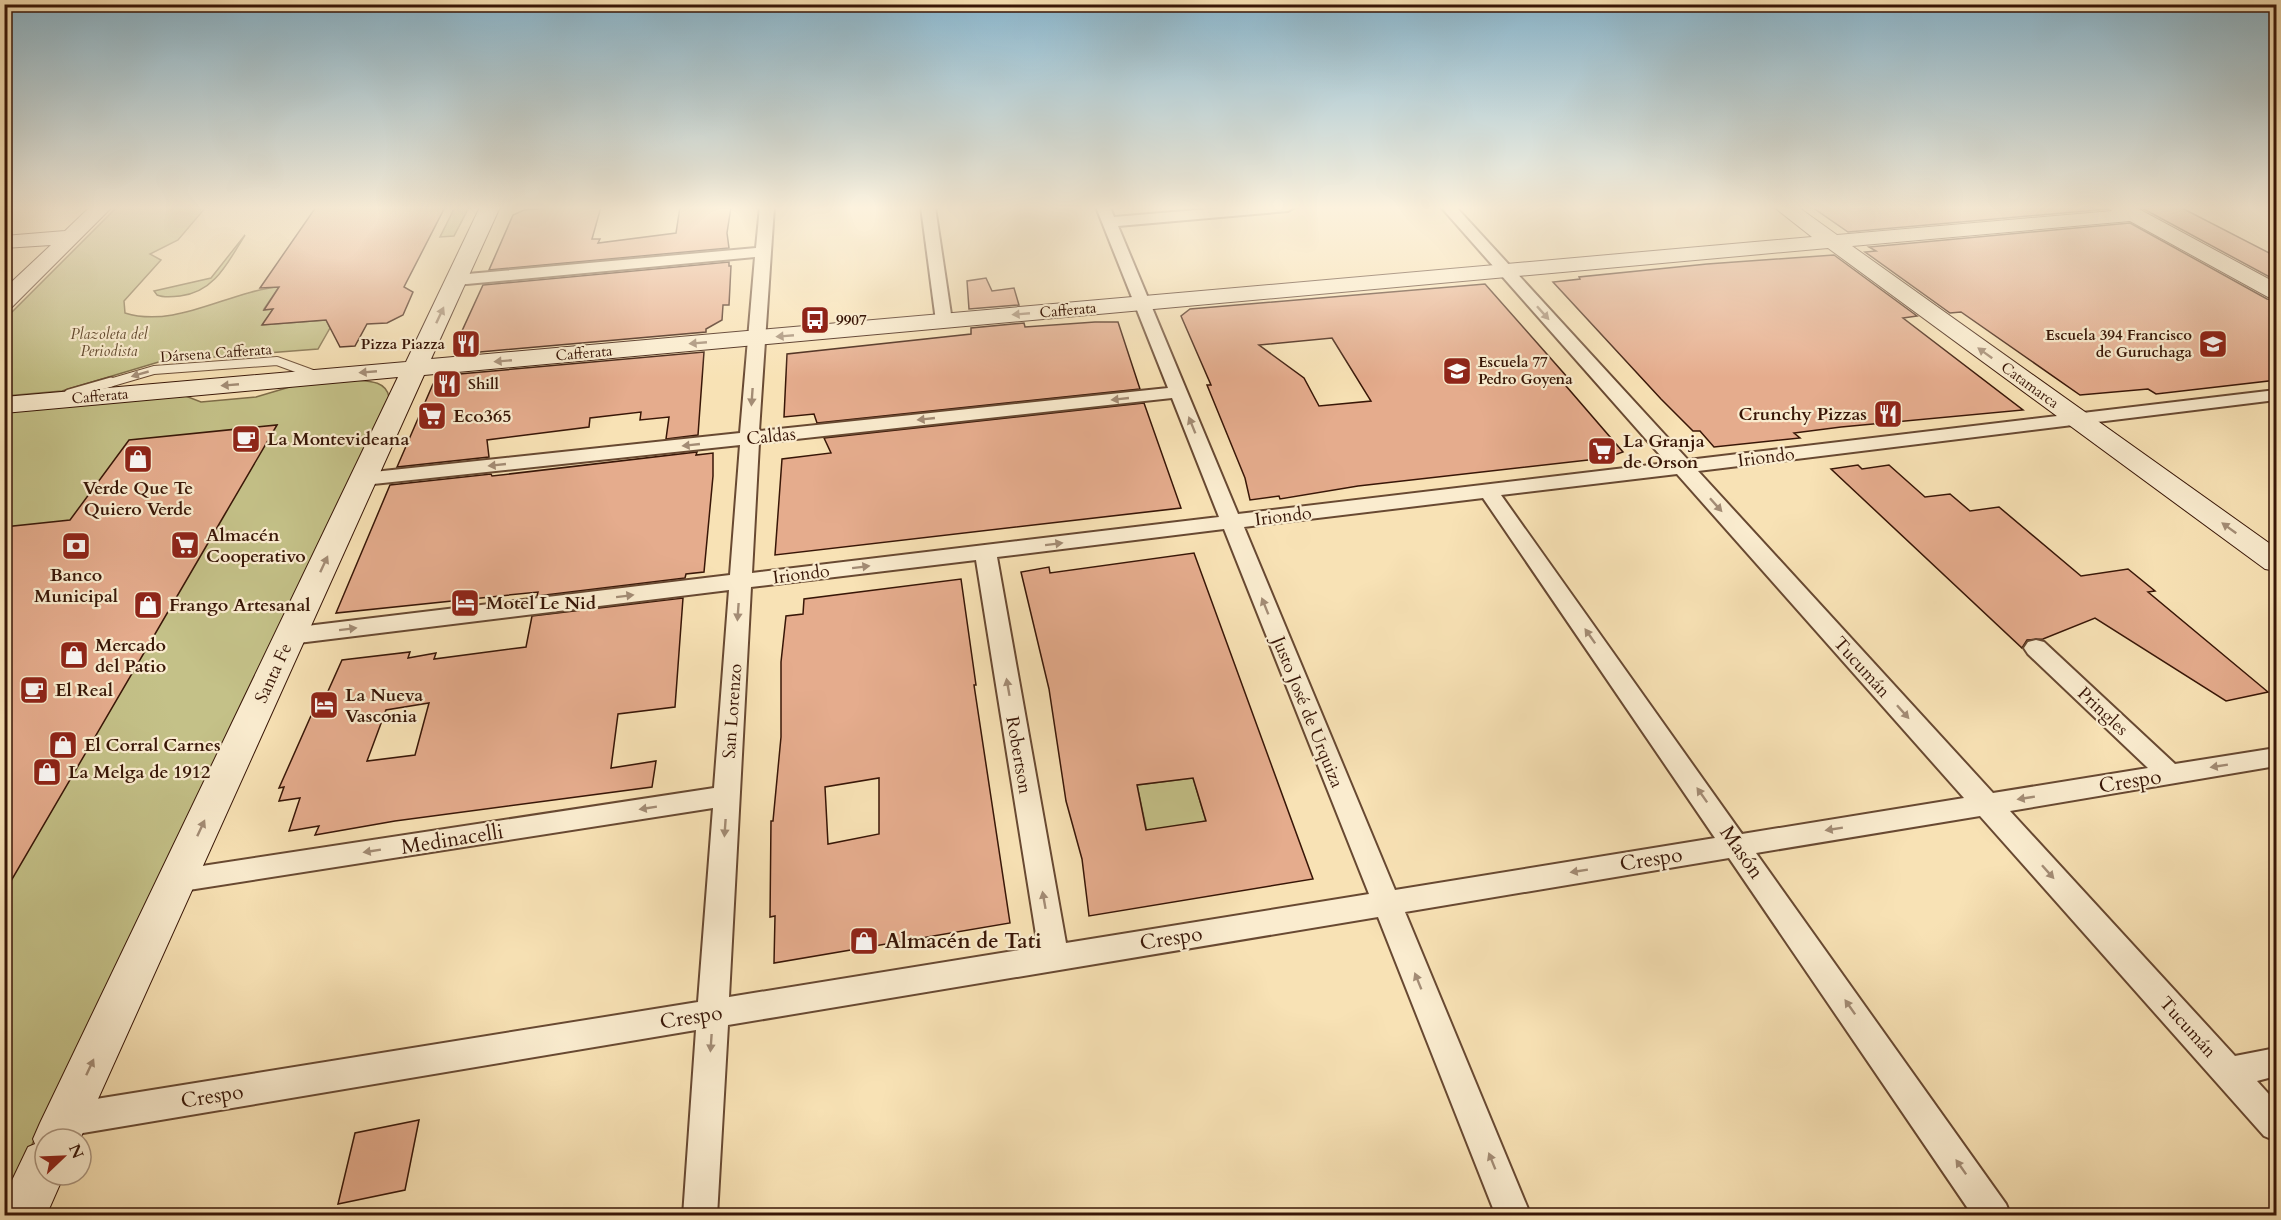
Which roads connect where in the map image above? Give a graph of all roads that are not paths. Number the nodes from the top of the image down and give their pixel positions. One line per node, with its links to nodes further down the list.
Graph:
1 (43, 264): 14 (main road)
2 (463, 264): 12 (main road, Santa Fe)
3 (632, 264): 12 (street)
4 (762, 264): 17 (street, San Lorenzo)
5 (936, 264): 16 (street)
6 (1127, 264): 15 (street, Justo José de Urquiza)
7 (1499, 264): 11 (street, Tucumán)
8 (1584, 264): 11 (main road, Cafferata)
9 (1861, 264): 22 (main road, Catamarca, one-way to 9)
10 (2225, 264): 13 (main road)
11 (1505, 271): 15 (main road, Cafferata); 24 (street, Tucumán, one-way to 24)
12 (456, 280): 18 (main road, Santa Fe, one-way to 12)
13 (2277, 292)
14 (4, 302)
15 (1143, 303): 16 (main road, Cafferata, one-way to 16); 19 (street, Justo José de Urquiza)
16 (944, 321): 17 (main road, Cafferata, one-way to 17)
17 (756, 338): 18 (main road, Cafferata, one-way to 18); 23 (street, San Lorenzo, one-way to 23)
18 (416, 368): 21 (main road, Cafferata, one-way to 21); 25 (main road, Santa Fe)
19 (1179, 392): 23 (street, Caldas, one-way to 23); 27 (street, Justo José de Urquiza, one-way to 19)
20 (2277, 395): 22 (street, Iriondo)
21 (4, 405)
22 (2078, 420): 24 (street, Iriondo); 29 (main road, Catamarca, one-way to 22)
23 (750, 438): 25 (street, Caldas, one-way to 25); 30 (street, San Lorenzo)
24 (1682, 467): 26 (street, Iriondo); 36 (street, Tucumán, one-way to 36)
25 (364, 479): 31 (main road, Santa Fe, one-way to 25)
26 (1488, 491): 27 (street, Iriondo); 37 (street, Masón, one-way to 26)
27 (1231, 522): 28 (street, Iriondo, one-way to 27); 39 (street, Justo José de Urquiza, one-way to 27)
28 (985, 552): 30 (street, Iriondo, one-way to 28); 40 (street, Robertson, one-way to 28)
29 (2277, 562)
30 (740, 582): 31 (street, Iriondo, one-way to 30); 35 (street, San Lorenzo, one-way to 35)
31 (290, 636): 38 (main road, Santa Fe, one-way to 31)
32 (2036, 648): 34 (street, Pringles)
33 (2277, 756): 34 (street, Crespo, one-way to 34)
34 (2170, 774): 36 (street, Crespo, one-way to 36)
35 (727, 796): 38 (street, Medinacelli, one-way to 38); 41 (street, San Lorenzo, one-way to 41)
36 (1986, 804): 37 (street, Crespo, one-way to 37); 43 (street, Tucumán, one-way to 43)
37 (1737, 845): 39 (street, Crespo, one-way to 39); 51 (street, Masón, one-way to 37)
38 (176, 881): 45 (main road, Santa Fe, one-way to 38)
39 (1386, 903): 40 (street, Crespo); 50 (street, Justo José de Urquiza, one-way to 39)
40 (1054, 957): 41 (street, Crespo)
41 (713, 1013): 46 (street, Crespo); 49 (street, San Lorenzo, one-way to 49)
42 (2277, 1062): 43 (street)
43 (2228, 1072): 44 (street, Tucumán)
44 (2277, 1125)
45 (62, 1127)
46 (72, 1127)
47 (34, 1187): 48 (main road)
48 (21, 1215)
49 (699, 1215)
50 (1514, 1215)
51 (1994, 1215)

